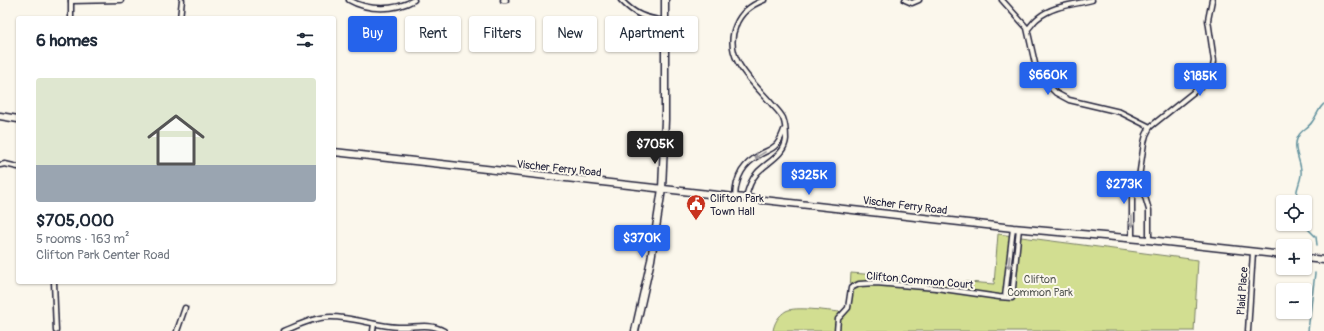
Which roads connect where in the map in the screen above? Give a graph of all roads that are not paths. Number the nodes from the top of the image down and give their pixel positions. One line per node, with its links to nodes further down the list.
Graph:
1 (71, 0): 2 (street); 16 (street)
2 (121, 0)
3 (182, 0): 17 (street)
4 (349, 0): 5 (street)
5 (414, 0)
6 (503, 0): 7 (street)
7 (506, 0)
8 (621, 0): 18 (street)
9 (665, 0): 19 (street)
10 (764, 0): 25 (street)
11 (905, 0): 12 (street)
12 (919, 0)
13 (1002, 0): 20 (street)
14 (1092, 0): 20 (street)
15 (1212, 0): 24 (street)
16 (71, 16)
17 (180, 16)
18 (642, 16)
19 (665, 16)
20 (1028, 29): 24 (street)
21 (665, 52): 30 (street)
22 (0, 116): 23 (street)
23 (16, 119)
24 (1150, 127): 29 (street)
25 (785, 128): 31 (street, one-way to 31); 32 (street)
26 (336, 152): 30 (street, Vischer Ferry Road)
27 (0, 165): 28 (street)
28 (16, 167)
29 (1138, 177): 34 (street, one-way to 34); 35 (street)
30 (662, 189): 31 (street, Vischer Ferry Road); 49 (street)
31 (735, 197): 32 (street, Vischer Ferry Road)
32 (746, 198): 33 (street, Vischer Ferry Road)
33 (1016, 228): 34 (street, Vischer Ferry Road); 41 (street, one-way to 41); 41 (street, Clifton Common Court)
34 (1132, 239): 35 (street, Vischer Ferry Road)
35 (1148, 240): 36 (street, Vischer Ferry Road)
36 (1253, 252): 37 (street, Vischer Ferry Road); 51 (street, Plaid Place)
37 (1276, 254)
38 (1312, 259): 39 (street)
39 (1324, 260)
40 (54, 284): 44 (street)
41 (1005, 297): 50 (street, Clifton Common Court)
42 (184, 308): 45 (street)
43 (374, 324): 46 (street); 47 (street); 48 (street)
44 (56, 331)
45 (177, 331)
46 (284, 331)
47 (373, 331)
48 (444, 331)
49 (635, 331)
50 (837, 331)
51 (1248, 331)

